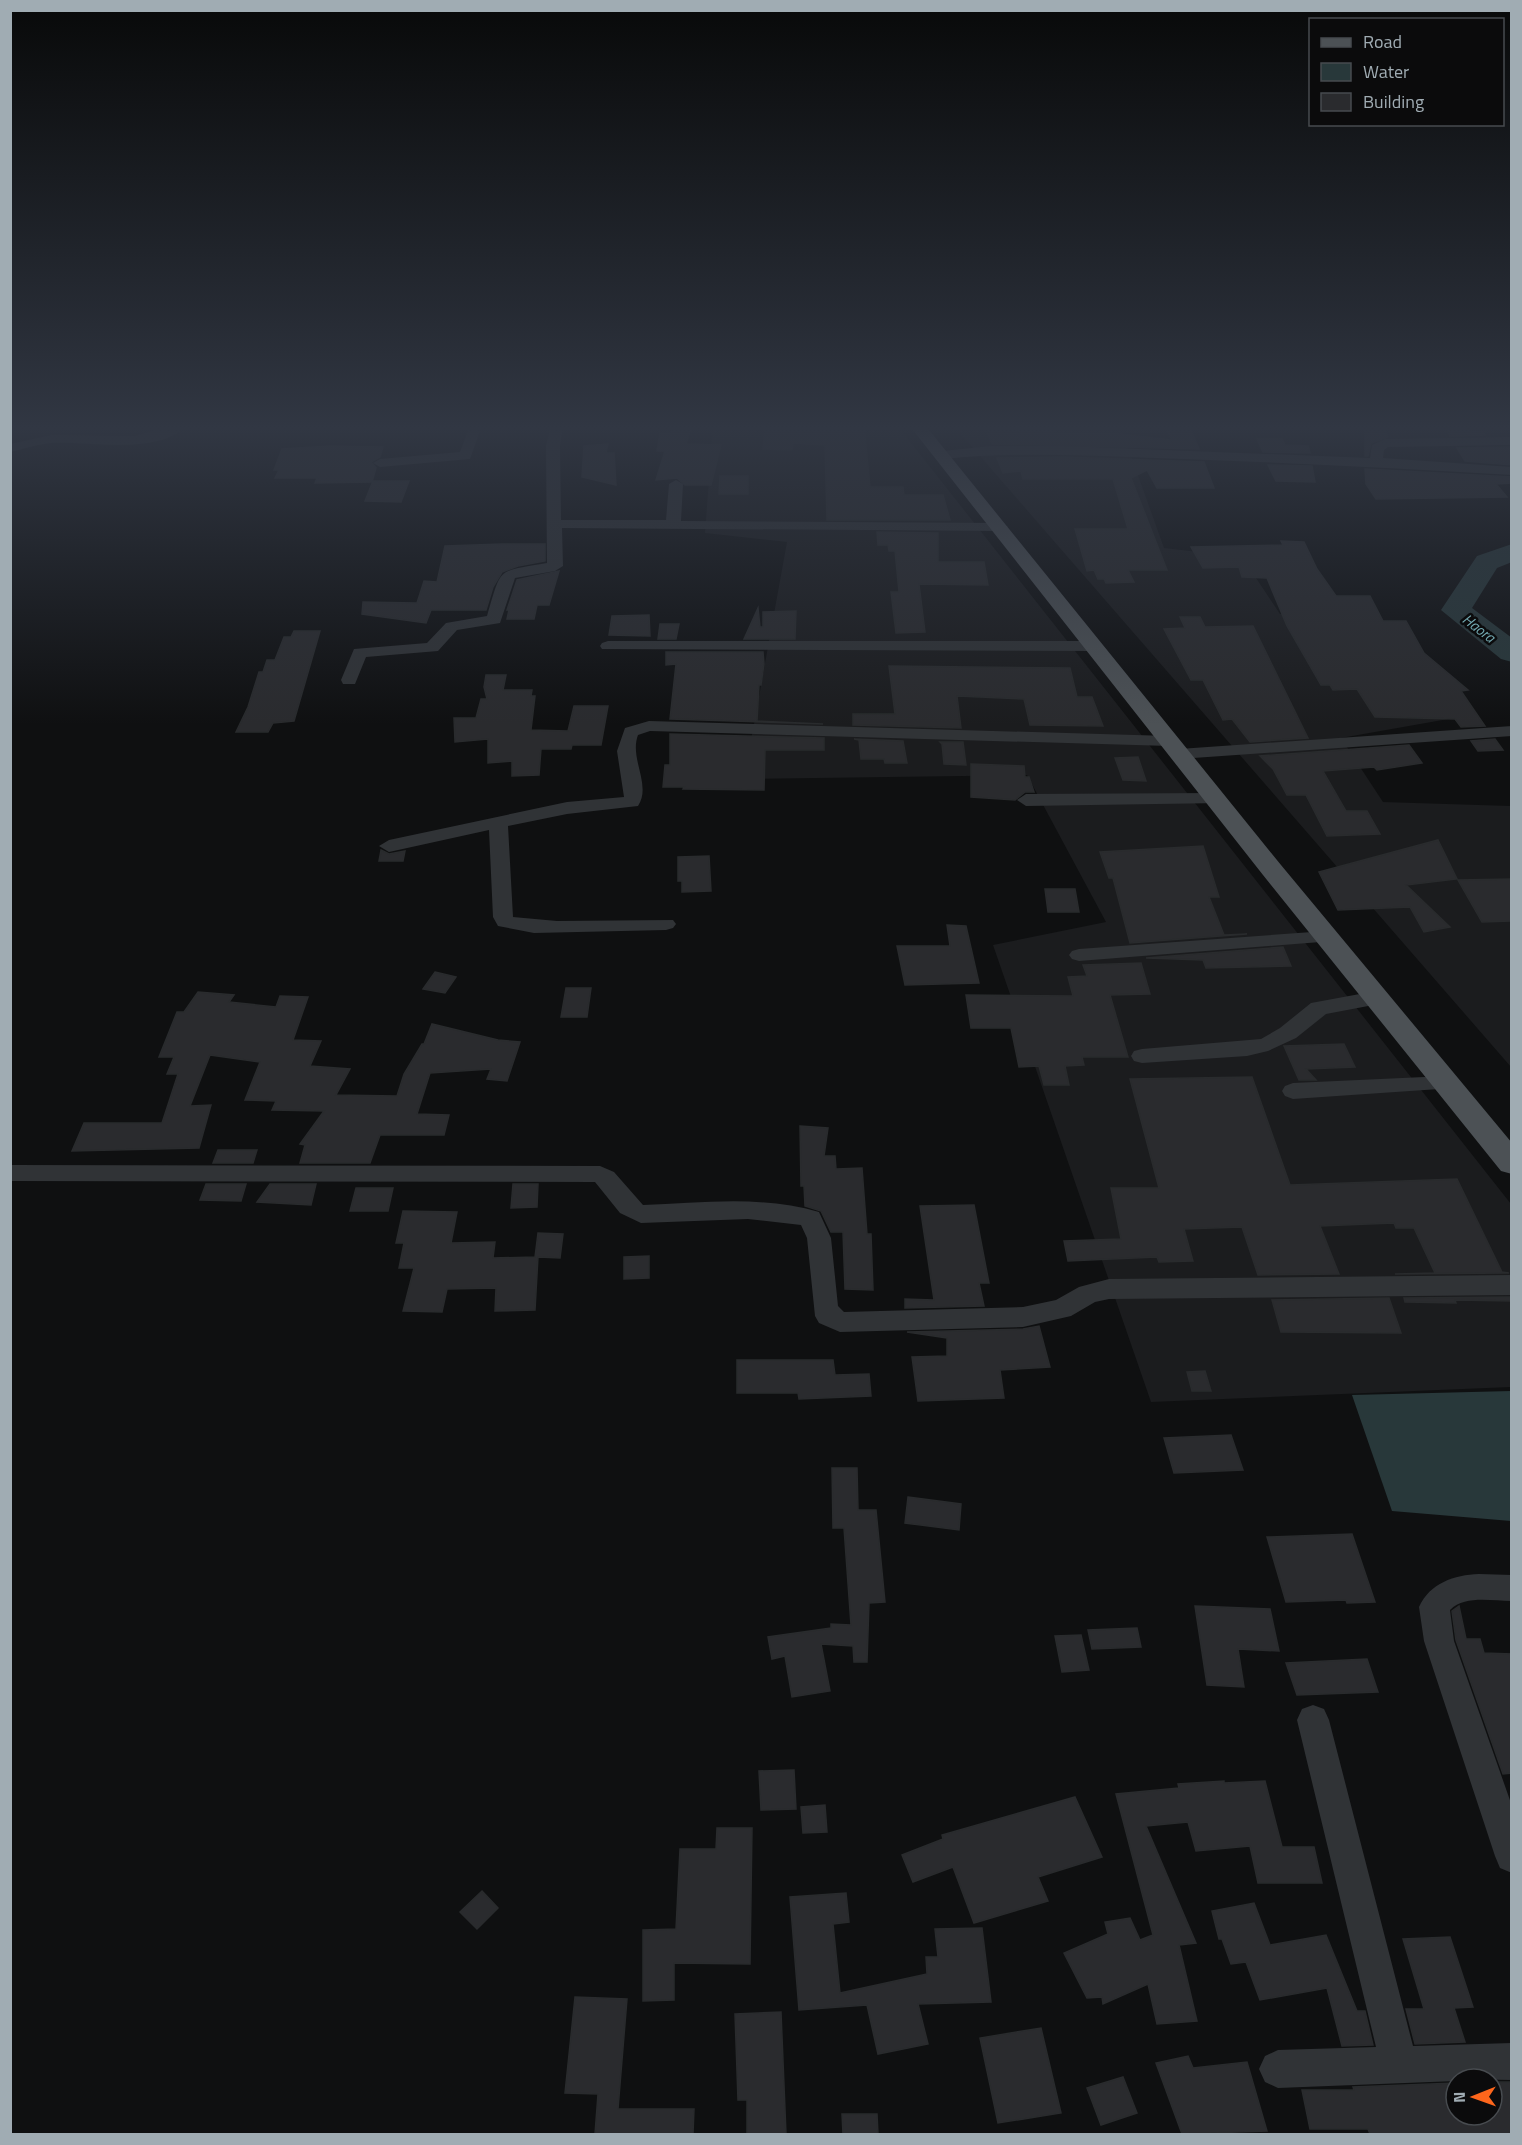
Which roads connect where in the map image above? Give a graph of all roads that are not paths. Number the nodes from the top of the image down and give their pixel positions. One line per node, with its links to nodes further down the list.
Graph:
1 (553, 525): 6 (street)
2 (689, 525): 3 (street)
3 (1001, 527): 5 (main road)
4 (608, 646): 5 (street)
5 (1094, 646): 8 (main road)
6 (349, 680)
7 (1512, 731): 8 (street)
8 (1174, 748): 9 (main road); 11 (street)
9 (1215, 798): 10 (street); 14 (main road)
10 (1026, 800)
11 (498, 823): 12 (street); 13 (street)
12 (389, 846)
13 (666, 924)
14 (1326, 937): 15 (street); 16 (main road)
15 (1079, 956)
16 (1376, 998): 17 (street); 18 (main road)
17 (1142, 1056)
18 (1446, 1083): 19 (street); 20 (main road)
19 (1293, 1091)
20 (1512, 1164)
21 (10, 1173): 22 (street)
22 (1512, 1285)
23 (1512, 1588): 25 (street)
24 (1313, 1720): 27 (street)
25 (1512, 1856)
26 (1512, 2061): 27 (street)
27 (1400, 2065): 28 (street)
28 (1278, 2069)

